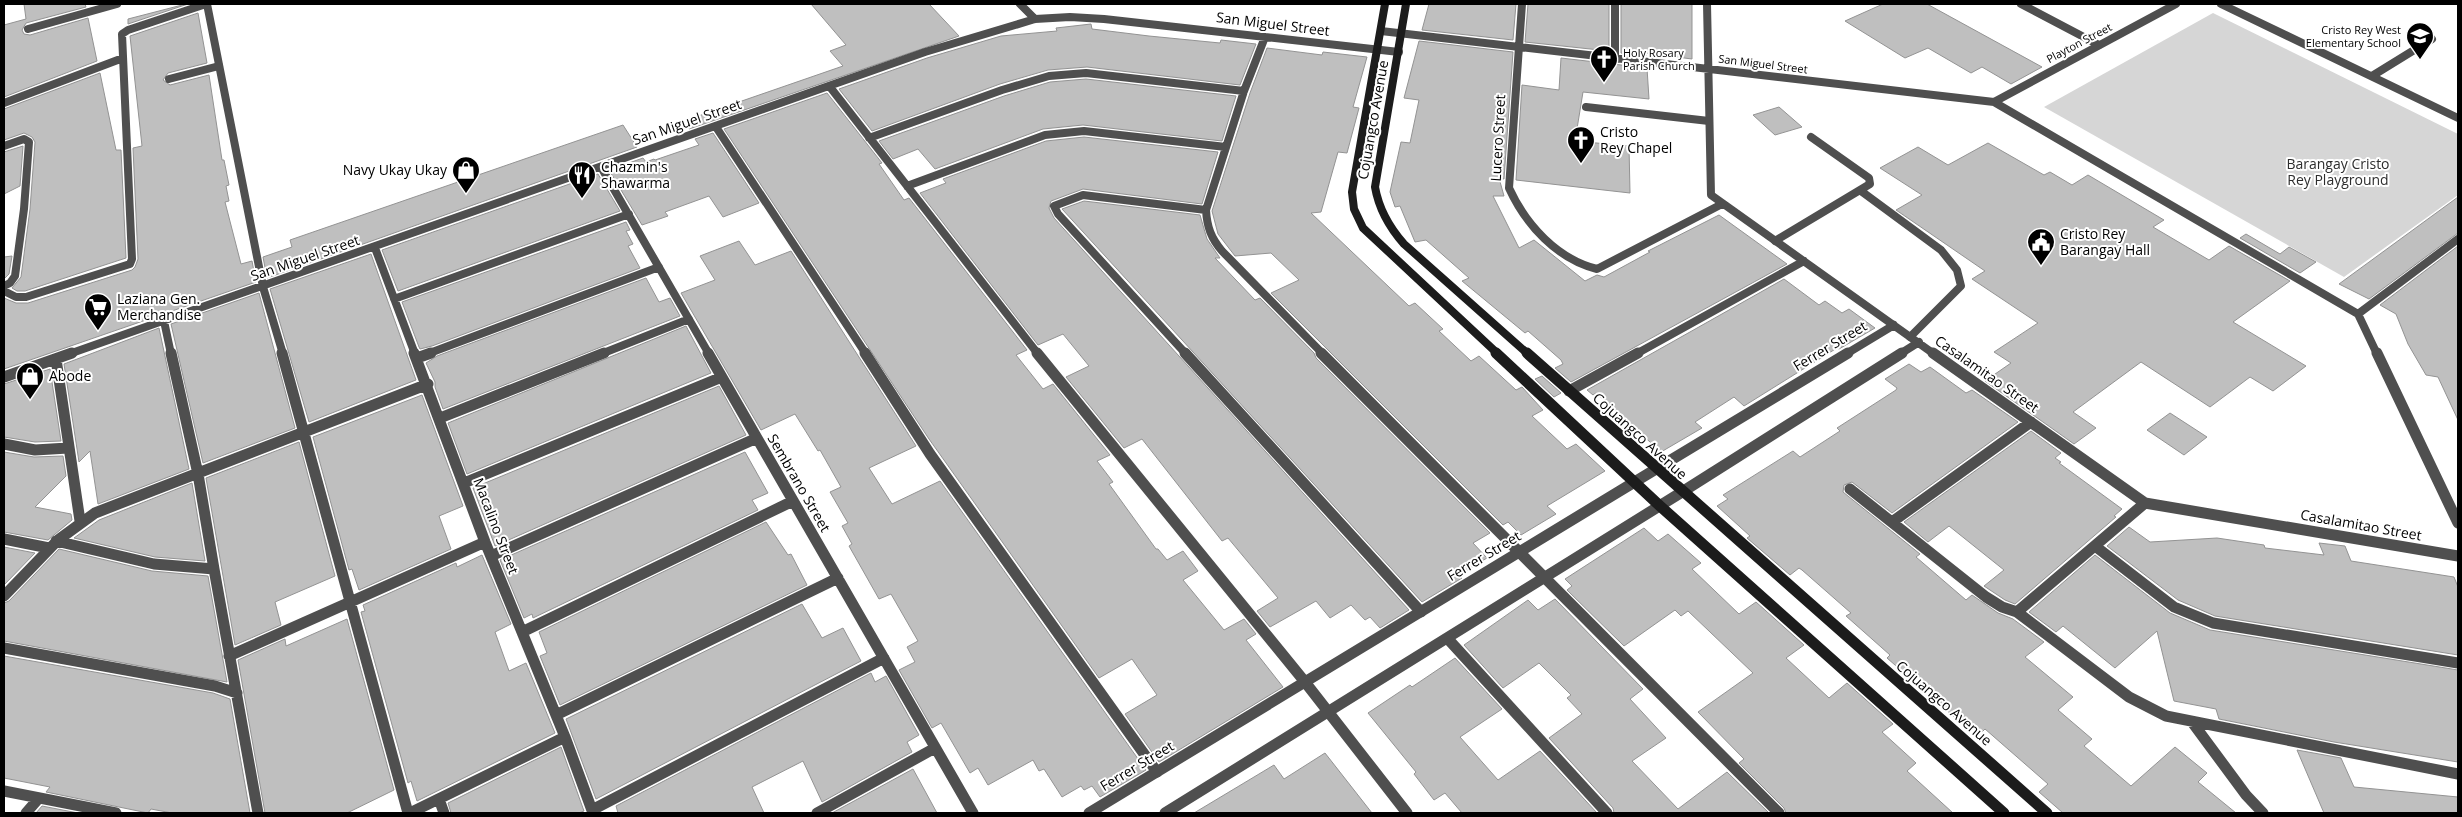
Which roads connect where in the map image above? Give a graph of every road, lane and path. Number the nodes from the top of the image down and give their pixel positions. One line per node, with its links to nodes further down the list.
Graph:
1 (116, 4): 13 (street)
2 (206, 4): 22 (street); 24 (street)
3 (1020, 4): 12 (street)
4 (1385, 4): 14 (main road, Cojuangco Avenue)
5 (1406, 4): 15 (main road, Cojuangco Avenue)
6 (1522, 4): 19 (street, Lucero Street)
7 (1615, 4): 23 (street)
8 (1707, 4): 25 (street, Casalamitao Street)
9 (2021, 4): 18 (street)
10 (2176, 4): 18 (street, Playton Street)
11 (2222, 4): 26 (street)
12 (1035, 19): 16 (street, San Miguel Street); 28 (street, San Miguel Street)
13 (28, 30)
14 (1381, 31): 15 (street, San Miguel Street); 20 (main road, Cojuangco Avenue)
15 (1402, 34): 19 (street, San Miguel Street); 21 (main road, Cojuangco Avenue)
16 (1265, 37): 20 (street, San Miguel Street); 29 (street)
17 (2432, 39): 26 (street)
18 (2099, 45): 30 (street, Playton Street)
19 (1518, 48): 23 (street, San Miguel Street); 43 (street, Lucero Street)
20 (1378, 50): 21 (street, San Miguel Street); 74 (main road, Cojuangco Avenue)
21 (1399, 52): 65 (main road, Cojuangco Avenue)
22 (123, 58): 31 (street); 53 (street)
23 (1615, 58): 25 (street, San Miguel Street)
24 (220, 66): 27 (street); 52 (street)
25 (1709, 69): 30 (street, San Miguel Street); 34 (street, Casalamitao Street)
26 (2372, 76): 33 (street)
27 (169, 79)
28 (830, 87): 35 (street, San Miguel Street); 37 (street)
29 (1244, 91): 37 (street); 39 (street)
30 (1994, 102): 55 (street)
31 (4, 103)
32 (1586, 107): 34 (street)
33 (2458, 118)
34 (1709, 122): 43 (street, Casalamitao Street)
35 (716, 127): 40 (street, San Miguel Street); 111 (street)
36 (1811, 137): 42 (street)
37 (869, 138): 41 (street)
38 (4, 146): 51 (street)
39 (1226, 147): 41 (street); 44 (street)
40 (602, 167): 45 (street, Sembrano Street); 48 (street, San Miguel Street)
41 (907, 186): 104 (street)
42 (1861, 191): 47 (street); 59 (street)
43 (1722, 204): 47 (street, Casalamitao Street)
44 (1206, 210): 88 (street); 96 (street)
45 (629, 214): 50 (street, Sembrano Street); 54 (street)
46 (2458, 239): 55 (street)
47 (1775, 241): 49 (street, Casalamitao Street)
48 (375, 248): 52 (street, San Miguel Street); 54 (street, Macalino Street)
49 (1804, 261): 58 (street, Casalamitao Street); 65 (street)
50 (659, 267): 56 (street, Sembrano Street); 60 (street)
51 (4, 286)
52 (263, 287): 57 (street, San Miguel Street); 68 (street)
53 (4, 291)
54 (394, 299): 60 (street, Macalino Street)
55 (2358, 314): 83 (street)
56 (689, 319): 63 (street, Sembrano Street); 66 (street)
57 (164, 321): 61 (street, San Miguel Street); 73 (street)
58 (1894, 325): 59 (street, Casalamitao Street); 72 (street, Ferrer Street)
59 (1914, 340): 67 (street, Casalamitao Street); 77 (street)
60 (417, 358): 64 (street, Macalino Street)
61 (56, 359): 62 (street, San Miguel Street); 71 (street)
62 (4, 377)
63 (722, 377): 69 (street, Sembrano Street); 75 (street)
64 (428, 384): 66 (street, Macalino Street); 68 (street)
65 (1569, 391): 72 (main road, Cojuangco Avenue)
66 (440, 418): 75 (street, Macalino Street)
67 (2031, 422): 79 (street, Casalamitao Street); 82 (street)
68 (306, 430): 73 (street); 95 (street)
69 (757, 438): 78 (street, Sembrano Street); 89 (street)
70 (4, 444): 71 (street)
71 (68, 448): 81 (street)
72 (1656, 469): 74 (street, Ferrer Street); 77 (main road, Cojuangco Avenue)
73 (198, 474): 81 (street); 91 (street)
74 (1634, 482): 80 (main road, Cojuangco Avenue); 88 (street, Ferrer Street)
75 (464, 484): 85 (street, Macalino Street)
76 (1850, 489): 82 (street)
77 (1682, 492): 80 (street); 131 (main road, Cojuangco Avenue)
78 (794, 501): 92 (street, Sembrano Street); 98 (street)
79 (2145, 503): 87 (street); 90 (street, Casalamitao Street)
80 (1660, 506): 93 (street); 130 (main road, Cojuangco Avenue)
81 (80, 521): 86 (street)
82 (1892, 522): 97 (street)
83 (2458, 522)
84 (4, 539): 86 (street)
85 (486, 542): 89 (street, Macalino Street); 95 (street)
86 (53, 545): 91 (street); 94 (street)
87 (2095, 546): 97 (street); 103 (street)
88 (1520, 552): 93 (street); 96 (street, Ferrer Street)
89 (491, 556): 98 (street, Macalino Street)
90 (2458, 556)
91 (214, 569): 101 (street)
92 (838, 578): 102 (street, Sembrano Street); 107 (street)
93 (1546, 578): 99 (street); 129 (street)
94 (4, 596)
95 (350, 601): 101 (street); 121 (street)
96 (1421, 612): 104 (street, Ferrer Street)
97 (2017, 612): 108 (street)
98 (522, 632): 107 (street, Macalino Street)
99 (1448, 639): 106 (street); 128 (street)
100 (4, 648): 105 (street)
101 (229, 656): 105 (street)
102 (884, 658): 110 (street, Sembrano Street); 117 (street)
103 (2458, 663)
104 (1305, 682): 106 (street); 111 (street, Ferrer Street)
105 (237, 693): 120 (street)
106 (1328, 712): 116 (street); 127 (street)
107 (556, 715): 109 (street, Macalino Street)
108 (2192, 722): 112 (street); 132 (street)
109 (565, 737): 115 (street); 117 (street, Macalino Street)
110 (935, 748): 123 (street); 124 (street, Sembrano Street)
111 (1157, 772): 125 (street, Ferrer Street)
112 (2458, 774)
113 (4, 791): 114 (street)
114 (39, 798): 118 (street); 119 (street)
115 (439, 799): 121 (street); 122 (street)
116 (1179, 810): 126 (street)
117 (592, 812)
118 (26, 813)
119 (116, 813)
120 (258, 813)
121 (409, 813)
122 (444, 813)
123 (817, 813)
124 (973, 813)
125 (1089, 813)
126 (1165, 813)
127 (1407, 813)
128 (1608, 813)
129 (1779, 813)
130 (2004, 813)
131 (2047, 813)
132 (2263, 813)

